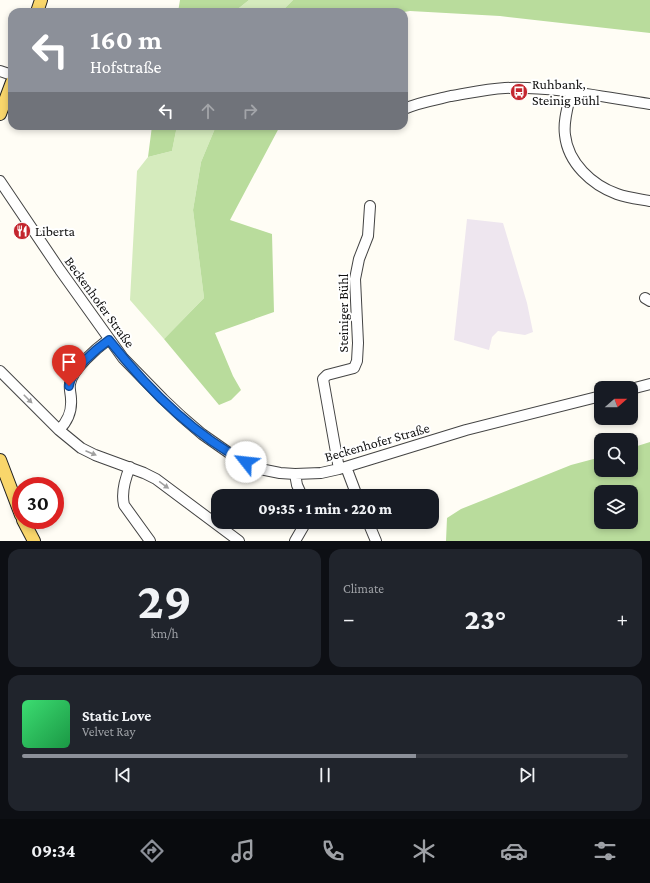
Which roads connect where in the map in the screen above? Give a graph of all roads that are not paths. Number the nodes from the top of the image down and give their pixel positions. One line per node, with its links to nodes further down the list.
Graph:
1 (570, 92): 3 (street); 4 (street); 7 (street)
2 (8, 93): 5 (main road)
3 (650, 104)
4 (408, 107)
5 (0, 114)
6 (0, 181): 9 (street, Beckenhofer Straße)
7 (650, 201)
8 (370, 206): 17 (street, Steiniger Bühl)
9 (109, 340): 14 (street); 18 (street, Beckenhofer Straße)
10 (0, 371): 14 (street, one-way to 14)
11 (650, 384): 12 (street)
12 (638, 387)
13 (594, 398): 17 (street, Beckenhofer Straße)
14 (59, 430): 16 (street, one-way to 16)
15 (0, 460): 21 (main road)
16 (130, 467): 26 (street); 27 (street, one-way to 27)
17 (342, 468): 18 (street, Beckenhofer Straße); 20 (street)
18 (295, 474): 19 (street)
19 (299, 489)
20 (353, 489)
21 (12, 491)
22 (28, 529): 25 (main road)
23 (302, 529): 28 (street)
24 (371, 529): 29 (street)
25 (34, 541)
26 (150, 541)
27 (239, 541)
28 (295, 541)
29 (376, 541)

